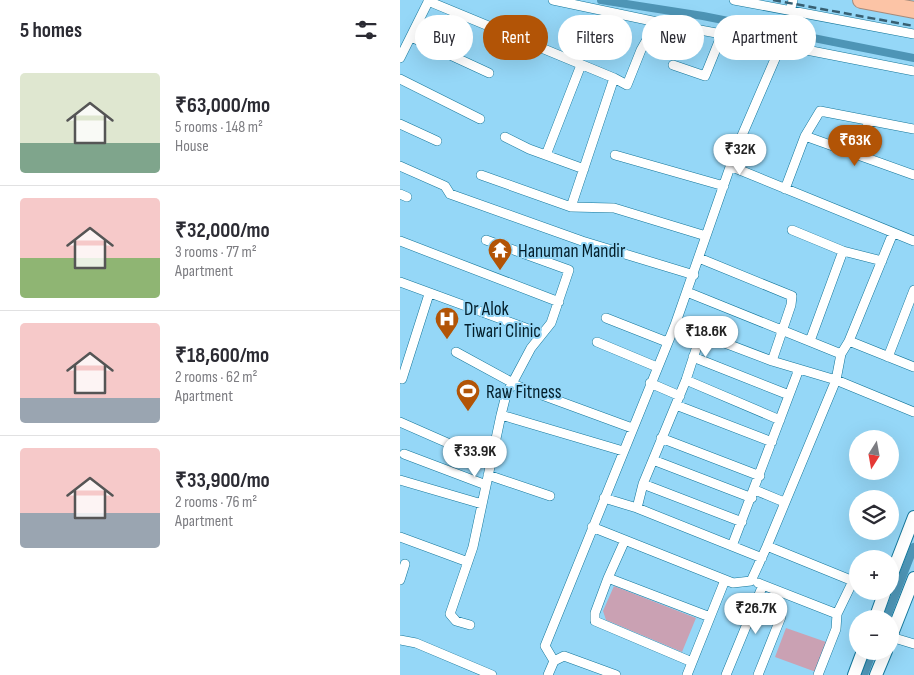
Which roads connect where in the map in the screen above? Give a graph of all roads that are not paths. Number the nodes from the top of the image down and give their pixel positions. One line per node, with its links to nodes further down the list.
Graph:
1 (428, 0): 11 (street); 17 (street)
2 (553, 0): 9 (street)
3 (734, 0): 7 (street)
4 (793, 0): 7 (street)
5 (861, 0): 6 (highway)
6 (914, 10)
7 (791, 11): 8 (street); 10 (street)
8 (790, 15)
9 (642, 19)
10 (914, 34)
11 (411, 37): 15 (street); 20 (street)
12 (642, 48): 21 (street)
13 (816, 51): 19 (street)
14 (714, 54): 18 (street)
15 (400, 58)
16 (774, 60): 34 (street)
17 (581, 65): 21 (street); 30 (street)
18 (673, 65)
19 (914, 71)
20 (489, 73)
21 (614, 78): 35 (street)
22 (400, 79): 23 (street)
23 (480, 119)
24 (869, 120): 26 (street); 27 (street); 32 (street)
25 (400, 124): 29 (street)
26 (914, 129)
27 (805, 136): 32 (street); 39 (street)
28 (504, 137): 30 (street)
29 (438, 141)
30 (546, 155): 35 (street)
31 (615, 155): 38 (street)
32 (858, 155): 37 (street)
33 (400, 166): 50 (street)
34 (730, 166): 38 (street); 39 (street)
35 (584, 169): 40 (street)
36 (481, 175): 40 (street)
37 (914, 175)
38 (724, 186): 43 (street)
39 (785, 188): 42 (street)
40 (571, 207): 43 (street)
41 (792, 230): 47 (street)
42 (893, 233): 46 (street); 49 (street)
43 (706, 236): 48 (street)
44 (486, 240): 55 (street)
45 (400, 241): 55 (street)
46 (914, 241)
47 (843, 251): 49 (street); 61 (street)
48 (699, 258): 50 (street); 58 (street)
49 (882, 260): 62 (street)
50 (694, 275): 53 (street)
51 (400, 282): 54 (street)
52 (914, 290): 68 (street)
53 (687, 292): 57 (street); 58 (street)
54 (429, 294): 59 (street); 73 (street)
55 (559, 302): 59 (street)
56 (606, 318): 64 (street)
57 (675, 325): 60 (street); 64 (street)
58 (781, 330): 61 (street); 69 (street)
59 (542, 334): 76 (street)
60 (701, 334): 67 (street); 69 (street)
61 (810, 341): 66 (street)
62 (849, 341): 66 (street); 68 (street)
63 (597, 342): 71 (street)
64 (667, 342): 71 (street)
65 (456, 352): 76 (street)
66 (841, 354): 75 (street)
67 (694, 357): 74 (street); 78 (street)
68 (888, 357): 70 (street)
69 (772, 361): 72 (street)
70 (914, 366)
71 (657, 367): 77 (street)
72 (799, 369): 75 (street); 78 (street)
73 (402, 379)
74 (686, 380): 79 (street); 82 (street)
75 (836, 380): 80 (street); 99 (street)
76 (512, 383): 81 (street); 84 (street)
77 (650, 383): 79 (street); 84 (street)
78 (790, 395): 82 (street)
79 (678, 400): 85 (street); 86 (street)
80 (914, 412)
81 (501, 415): 87 (street); 90 (street)
82 (780, 420): 86 (street)
83 (400, 422): 90 (street)
84 (632, 428): 87 (street)
85 (661, 438): 89 (street); 92 (street)
86 (772, 442): 92 (street)
87 (623, 450): 98 (street)
88 (404, 454): 95 (street)
89 (653, 460): 94 (street); 96 (street)
90 (491, 462): 91 (street)
91 (488, 475): 95 (street); 97 (street)
92 (760, 476): 96 (street)
93 (400, 480): 100 (street)
94 (644, 484): 101 (street); 103 (street)
95 (486, 485): 100 (street)
96 (753, 494): 99 (street); 103 (street)
97 (550, 496)
98 (604, 498): 101 (street); 104 (street)
99 (784, 502): 108 (street)
100 (482, 504): 111 (street)
101 (637, 508): 107 (street)
102 (914, 517): 109 (street)
103 (742, 522): 107 (street)
104 (592, 527): 106 (street); 132 (street)
105 (400, 537): 111 (street)
106 (625, 540): 113 (street); 116 (street)
107 (732, 546): 110 (street)
108 (768, 546): 110 (street); 117 (street)
109 (899, 556)
110 (762, 558): 118 (street)
111 (468, 562): 126 (street)
112 (405, 564): 115 (street)
113 (608, 578): 123 (street); 133 (street)
114 (914, 578): 121 (street)
115 (400, 580)
116 (725, 580): 118 (street); 123 (street)
117 (849, 580)
118 (751, 581): 119 (street)
119 (763, 585): 122 (street); 138 (street)
120 (849, 593): 122 (street)
121 (910, 596): 125 (street)
122 (838, 614): 140 (street)
123 (710, 617): 133 (street)
124 (781, 617): 139 (street)
125 (899, 619)
126 (470, 625)
127 (400, 640): 135 (street)
128 (899, 640): 129 (street)
129 (914, 644)
130 (860, 660): 141 (street)
131 (882, 660): 142 (street)
132 (554, 661): 134 (street); 136 (street)
133 (692, 662): 137 (street)
134 (550, 674)
135 (492, 675)
136 (616, 675)
137 (686, 675)
138 (726, 675)
139 (758, 675)
140 (818, 675)
141 (854, 675)
142 (876, 675)

